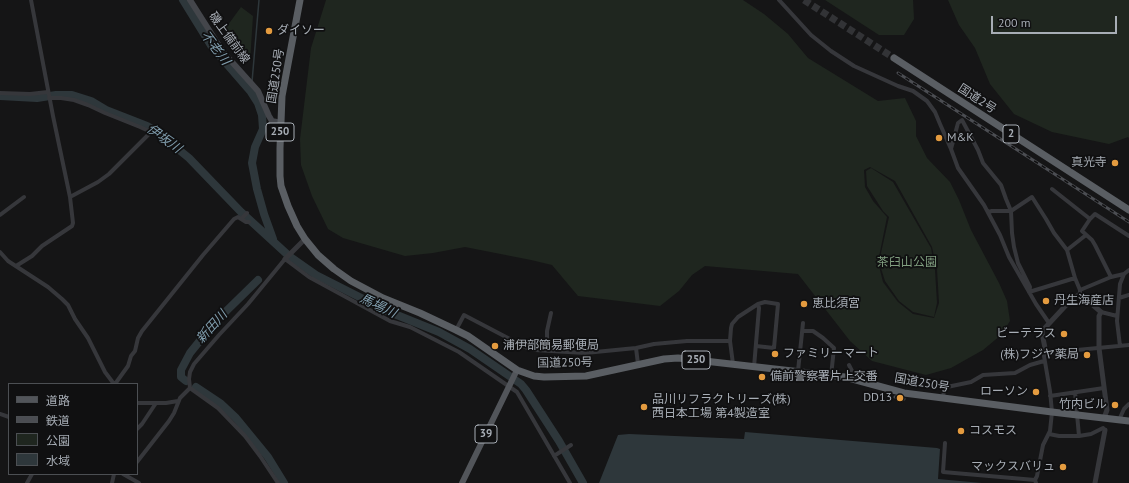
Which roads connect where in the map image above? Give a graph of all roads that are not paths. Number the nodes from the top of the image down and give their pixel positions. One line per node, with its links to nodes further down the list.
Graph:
1 (31, 0): 7 (street)
2 (190, 0): 8 (main road, 磯上備前線)
3 (300, 0): 8 (highway, 国道250号 / 250)
4 (779, 0): 9 (street)
5 (894, 58): 13 (highway, 国道2号 / 2)
6 (0, 93): 7 (street)
7 (49, 95): 12 (street); 12 (street)
8 (281, 123): 21 (highway, 国道250号 / 250)
9 (951, 149): 14 (street); 15 (street)
10 (1052, 189): 17 (street)
11 (24, 197): 16 (street)
12 (70, 197): 25 (street)
13 (1129, 210)
14 (1010, 211): 15 (street); 22 (street); 30 (street)
15 (988, 212): 30 (street)
16 (0, 215)
17 (1090, 219): 19 (street); 20 (street)
18 (249, 222): 60 (street)
19 (1086, 235): 22 (street); 28 (street)
20 (1129, 236)
21 (305, 239): 24 (street); 40 (highway, 国道250号 / 250)
22 (1067, 250): 29 (street)
23 (0, 252): 25 (street)
24 (286, 258): 61 (street); 62 (street)
25 (16, 266): 59 (street)
26 (1129, 270): 27 (street)
27 (1124, 274): 28 (street); 33 (street)
28 (1111, 277): 31 (street)
29 (1075, 278): 30 (street); 31 (street)
30 (1030, 292): 39 (street)
31 (1080, 292): 35 (street); 39 (street)
32 (1129, 295): 33 (street)
33 (1119, 298): 37 (street)
34 (758, 304): 42 (street); 44 (street); 44 (street)
35 (1101, 312): 37 (street); 47 (street)
36 (551, 313): 48 (street)
37 (1118, 316): 45 (street)
38 (803, 323): 41 (street)
39 (1049, 323): 49 (street)
40 (456, 330): 48 (street); 56 (highway, 国道250号 / 250)
41 (802, 331): 55 (street); 57 (street)
42 (730, 341): 46 (street); 52 (street)
43 (1129, 345): 45 (street)
44 (756, 346): 54 (street)
45 (1120, 346): 47 (street)
46 (636, 348): 48 (street); 51 (street)
47 (1099, 348): 49 (street); 63 (street)
48 (549, 350)
49 (1046, 353): 50 (street)
50 (1044, 361): 65 (street); 66 (street)
51 (638, 364): 52 (highway, 国道250号 / 250); 56 (highway, 国道250号 / 250)
52 (733, 364): 54 (highway, 国道250号 / 250)
53 (849, 365): 58 (street)
54 (754, 367): 55 (highway, 国道250号 / 250)
55 (798, 371): 57 (highway, 国道250号 / 250)
56 (517, 372): 61 (main road, 39)
57 (830, 376): 58 (highway, 国道250号 / 250)
58 (853, 380): 66 (highway, 国道250号 / 250)
59 (113, 383)
60 (115, 383)
61 (510, 386): 82 (street); 88 (main road, 39)
62 (190, 388): 67 (street); 87 (street)
63 (1104, 388): 64 (street); 73 (street)
64 (1075, 392): 65 (street); 72 (street)
65 (1050, 396): 71 (street)
66 (943, 398): 71 (highway, 国道250号 / 250)
67 (178, 401): 69 (street); 83 (street)
68 (138, 403): 69 (street)
69 (156, 403): 76 (street)
70 (1129, 404): 74 (street)
71 (1052, 412): 72 (highway, 国道250号 / 250); 78 (street)
72 (1078, 415): 73 (highway, 国道250号 / 250); 79 (street)
73 (1104, 418): 74 (highway, 国道250号 / 250)
74 (1119, 420): 75 (highway, 国道250号 / 250)
75 (1129, 421)
76 (138, 427)
77 (1104, 429): 79 (street); 90 (street)
78 (1049, 434): 79 (street); 85 (street)
79 (1080, 436)
80 (945, 443): 85 (street)
81 (571, 445): 82 (street)
82 (555, 455): 89 (street)
83 (138, 461)
84 (126, 475): 86 (street)
85 (1035, 482)
86 (139, 483)
87 (278, 483)
88 (462, 483)
89 (570, 483)
90 (1095, 483)

